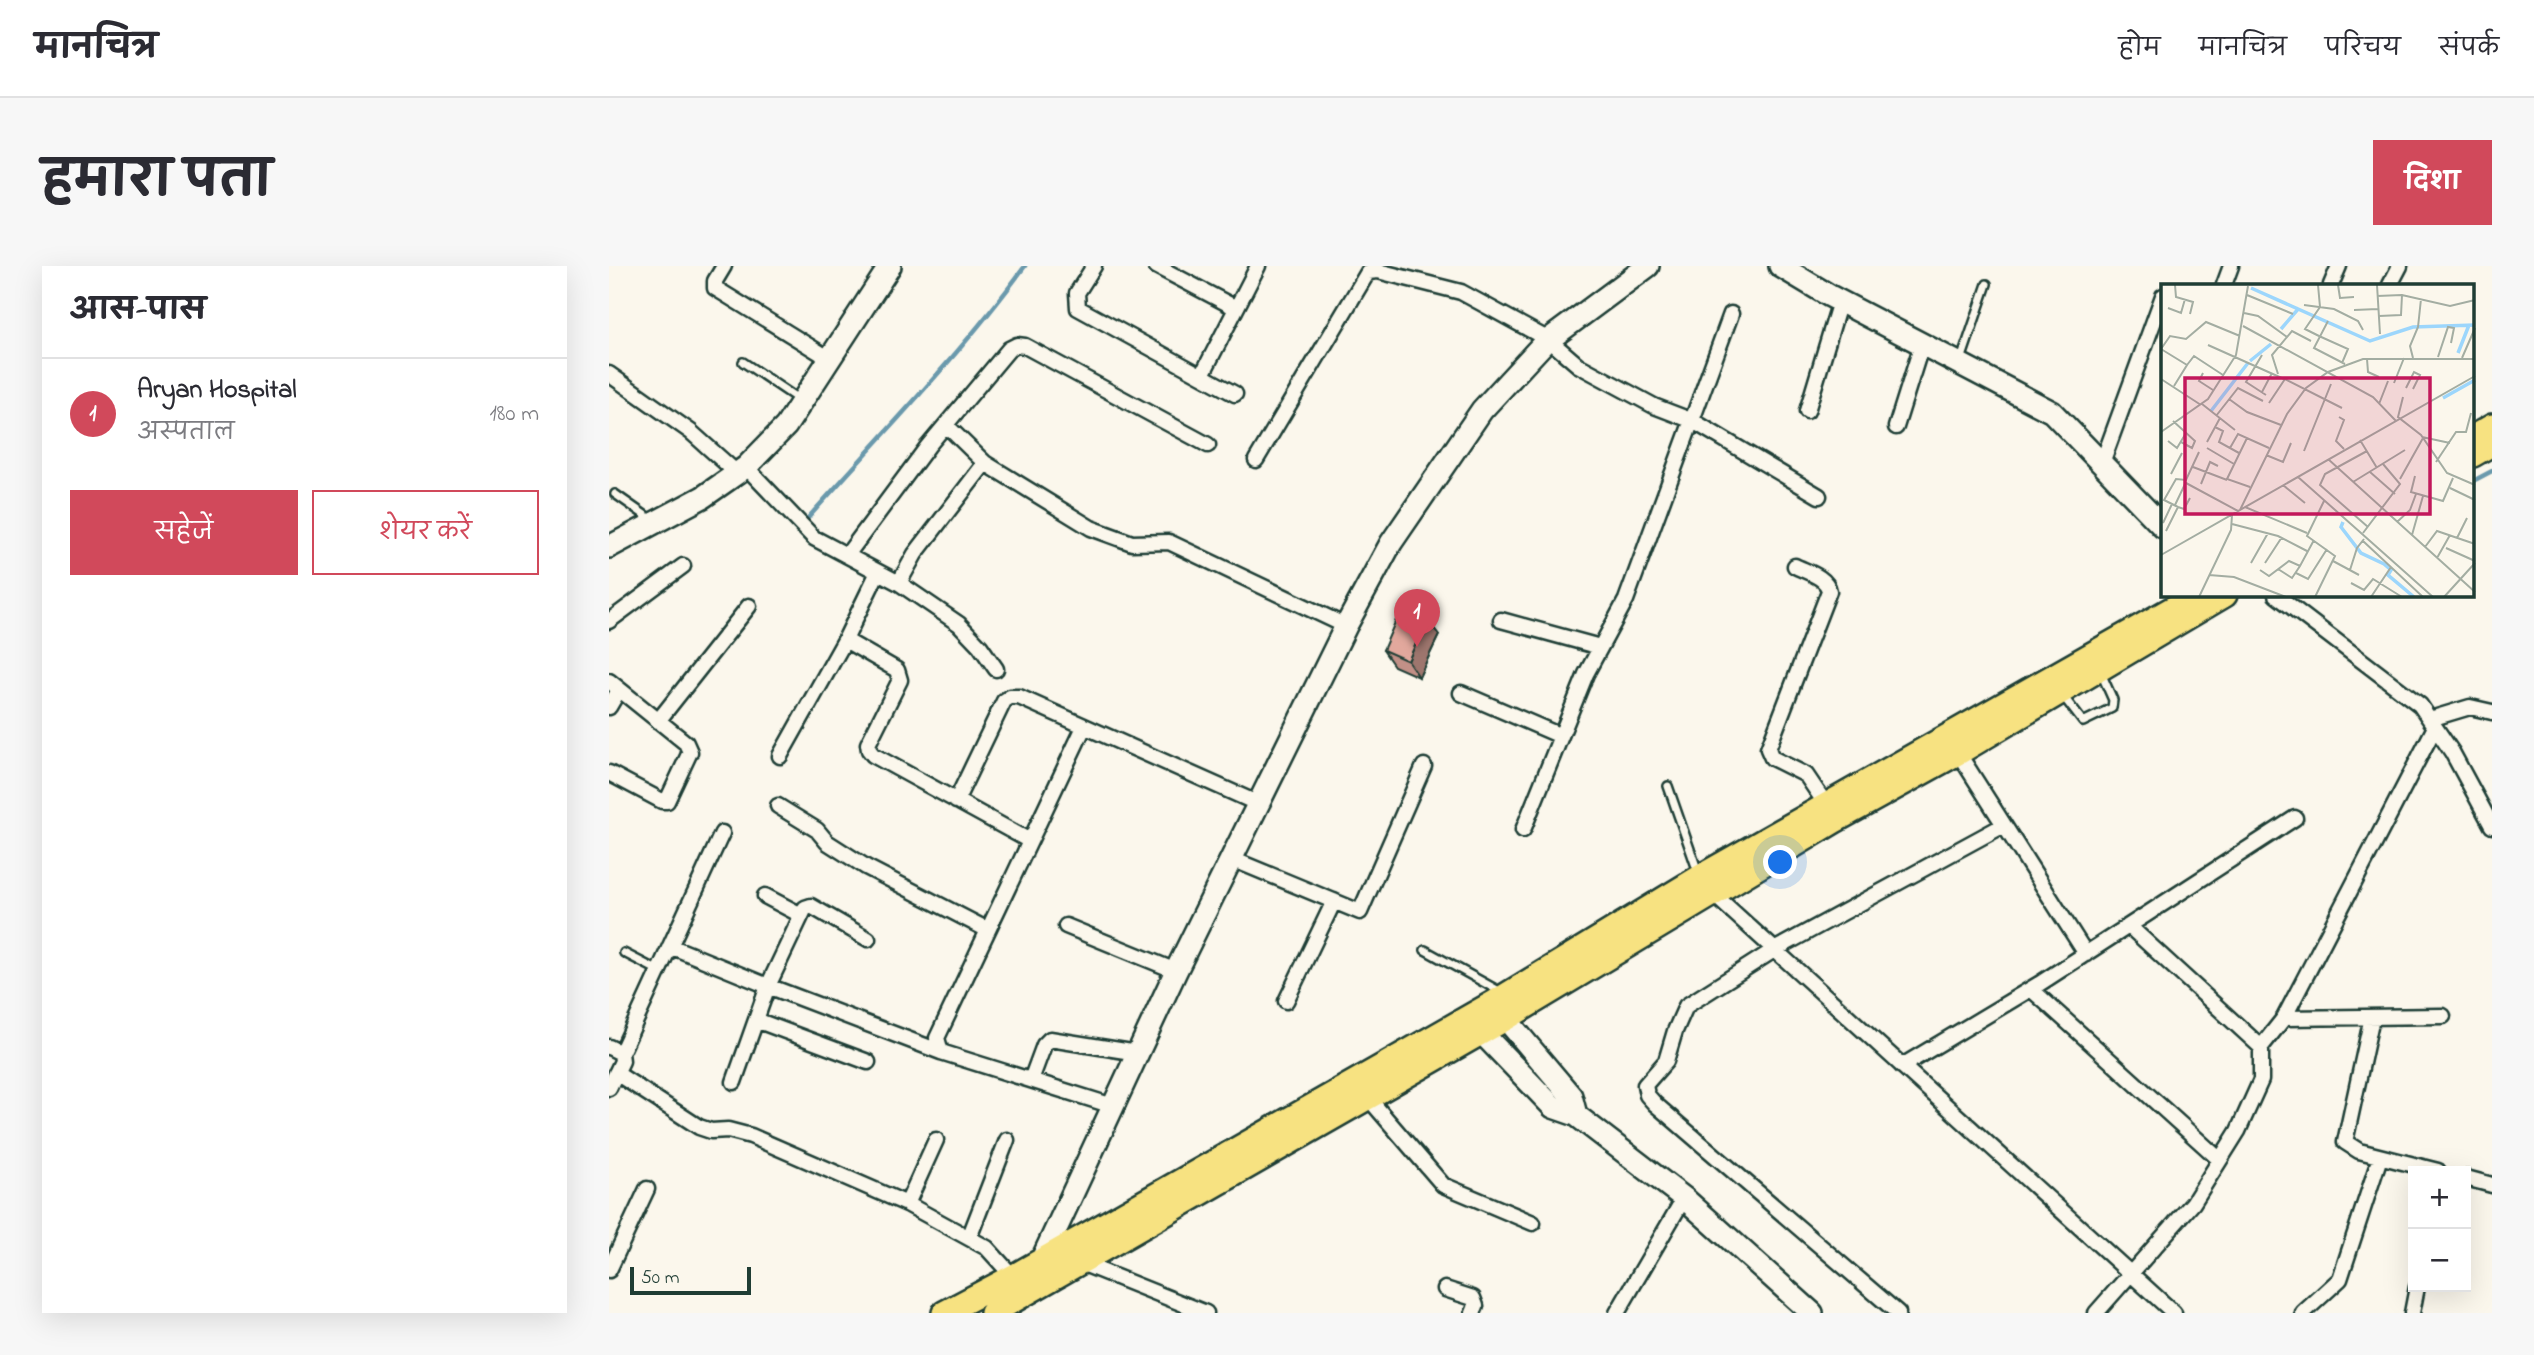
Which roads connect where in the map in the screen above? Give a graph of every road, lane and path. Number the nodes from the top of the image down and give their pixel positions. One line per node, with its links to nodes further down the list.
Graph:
1 (724, 266): 22 (street)
2 (890, 266): 22 (street)
3 (1094, 266): 26 (street)
4 (1156, 266): 18 (street)
5 (1258, 266): 18 (street)
6 (1648, 266): 20 (street)
7 (1780, 266): 16 (street)
8 (2231, 266): 13 (street)
9 (2339, 266): 14 (street)
10 (2400, 266): 15 (street)
11 (1364, 269): 20 (street); 38 (street)
12 (1987, 284): 24 (lane)
13 (2224, 284)
14 (2331, 284)
15 (2391, 284)
16 (1840, 301): 21 (street); 29 (street)
17 (2161, 301): 40 (street)
18 (1236, 308): 26 (street)
19 (1731, 314): 30 (street)
20 (1549, 340): 30 (street); 58 (street)
21 (1922, 344): 24 (street); 33 (street)
22 (830, 359): 28 (street)
23 (743, 362): 28 (lane)
24 (1960, 363): 40 (street)
25 (609, 374): 41 (street)
26 (1202, 375): 27 (street)
27 (1235, 394)
28 (801, 401): 41 (street)
29 (1807, 411)
30 (1693, 421): 43 (street); 60 (street)
31 (946, 425): 36 (street); 39 (street); 47 (street)
32 (2492, 426): 34 (main road)
33 (1896, 427)
34 (2475, 436)
35 (2492, 444): 37 (main road)
36 (1208, 445)
37 (2475, 454)
38 (1256, 460)
39 (985, 463): 51 (street); 58 (street)
40 (2102, 463): 45 (street)
41 (742, 470): 44 (street); 47 (street)
42 (615, 494): 44 (lane)
43 (1819, 496)
44 (655, 522): 46 (street)
45 (2161, 525)
46 (609, 547)
47 (847, 555): 50 (street)
48 (683, 566): 57 (street)
49 (1795, 566): 80 (street)
50 (879, 572): 51 (street); 59 (street)
51 (898, 583): 62 (street)
52 (2193, 597): 61 (main road)
53 (2221, 597): 61 (main road)
54 (2279, 597): 69 (street)
55 (749, 606): 68 (street)
56 (1501, 620): 60 (street)
57 (609, 621)
58 (1346, 626): 78 (street)
59 (845, 640): 73 (street); 77 (street)
60 (1600, 647): 71 (street)
61 (2094, 662): 63 (main road); 63 (lane)
62 (996, 669)
63 (2056, 685): 72 (main road)
64 (614, 686): 66 (street); 68 (street)
65 (1461, 693): 71 (street)
66 (609, 707)
67 (2492, 712): 69 (street)
68 (658, 721): 75 (street)
69 (2432, 723): 83 (street); 109 (street)
70 (1084, 727): 77 (street); 78 (street); 86 (street)
71 (1561, 736): 84 (street)
72 (1953, 745): 80 (main road); 82 (street)
73 (780, 756)
74 (1424, 766): 90 (street)
75 (609, 774)
76 (1668, 786): 88 (lane)
77 (956, 801): 86 (street)
78 (1259, 804): 87 (street)
79 (778, 806): 94 (street)
80 (1831, 813): 88 (main road)
81 (2295, 818): 93 (street)
82 (2004, 825): 98 (street); 100 (street)
83 (2492, 827)
84 (1523, 830)
85 (722, 833): 96 (street)
86 (1030, 841): 94 (street)
87 (1232, 859): 90 (street); 102 (street)
88 (1706, 886): 98 (street); 106 (main road)
89 (765, 896): 91 (street)
90 (1334, 901): 105 (street)
91 (801, 915): 95 (street); 103 (street)
92 (1066, 926): 102 (street)
93 (2129, 926): 100 (street); 112 (street)
94 (988, 930): 114 (street)
95 (868, 939)
96 (670, 946): 101 (street); 103 (street)
97 (1425, 950): 106 (lane)
98 (1774, 950): 117 (street); 151 (street)
99 (624, 953): 101 (lane)
100 (2086, 954): 104 (street)
101 (659, 971): 113 (street)
102 (1176, 971): 115 (street)
103 (768, 986): 110 (street); 114 (street)
104 (2031, 989): 117 (street); 128 (street)
105 (1286, 1001)
106 (1502, 1005): 111 (main road); 124 (street)
107 (2443, 1016): 108 (street)
108 (2372, 1017): 109 (street); 127 (street)
109 (2284, 1018): 112 (street)
110 (756, 1020): 116 (street); 120 (street)
111 (1476, 1025): 122 (main road); 124 (street)
112 (2261, 1047): 128 (street)
113 (615, 1050): 118 (street)
114 (941, 1052): 119 (street)
115 (1138, 1052): 119 (street); 123 (street)
116 (868, 1062)
117 (1902, 1066): 140 (street)
118 (616, 1073): 121 (street); 134 (street)
119 (1031, 1080): 123 (street)
120 (734, 1082)
121 (609, 1088)
122 (1361, 1089): 135 (street); 137 (main road); 138 (main road)
123 (1113, 1106): 137 (street)
124 (1576, 1115): 133 (street)
125 (936, 1140): 134 (street)
126 (1007, 1140): 136 (street)
127 (2380, 1157): 129 (street); 154 (street)
128 (2220, 1160): 140 (street)
129 (2417, 1166)
130 (2471, 1179): 131 (street)
131 (2492, 1185)
132 (647, 1189): 139 (street)
133 (1684, 1198): 149 (street); 150 (street)
134 (907, 1204): 136 (street)
135 (1533, 1223)
136 (969, 1238): 141 (street)
137 (1048, 1256): 138 (street); 141 (main road)
138 (1082, 1263): 141 (main road); 147 (street)
139 (609, 1270)
140 (2129, 1273): 152 (street); 153 (street)
141 (1023, 1287): 144 (main road); 146 (main road)
142 (1445, 1289): 148 (street)
143 (2416, 1292): 155 (street)
144 (971, 1306): 145 (main road)
145 (944, 1313)
146 (992, 1313)
147 (1206, 1313)
148 (1473, 1313)
149 (1617, 1313)
150 (1812, 1313)
151 (1898, 1313)
152 (2096, 1313)
153 (2174, 1313)
154 (2303, 1313)
155 (2412, 1313)

